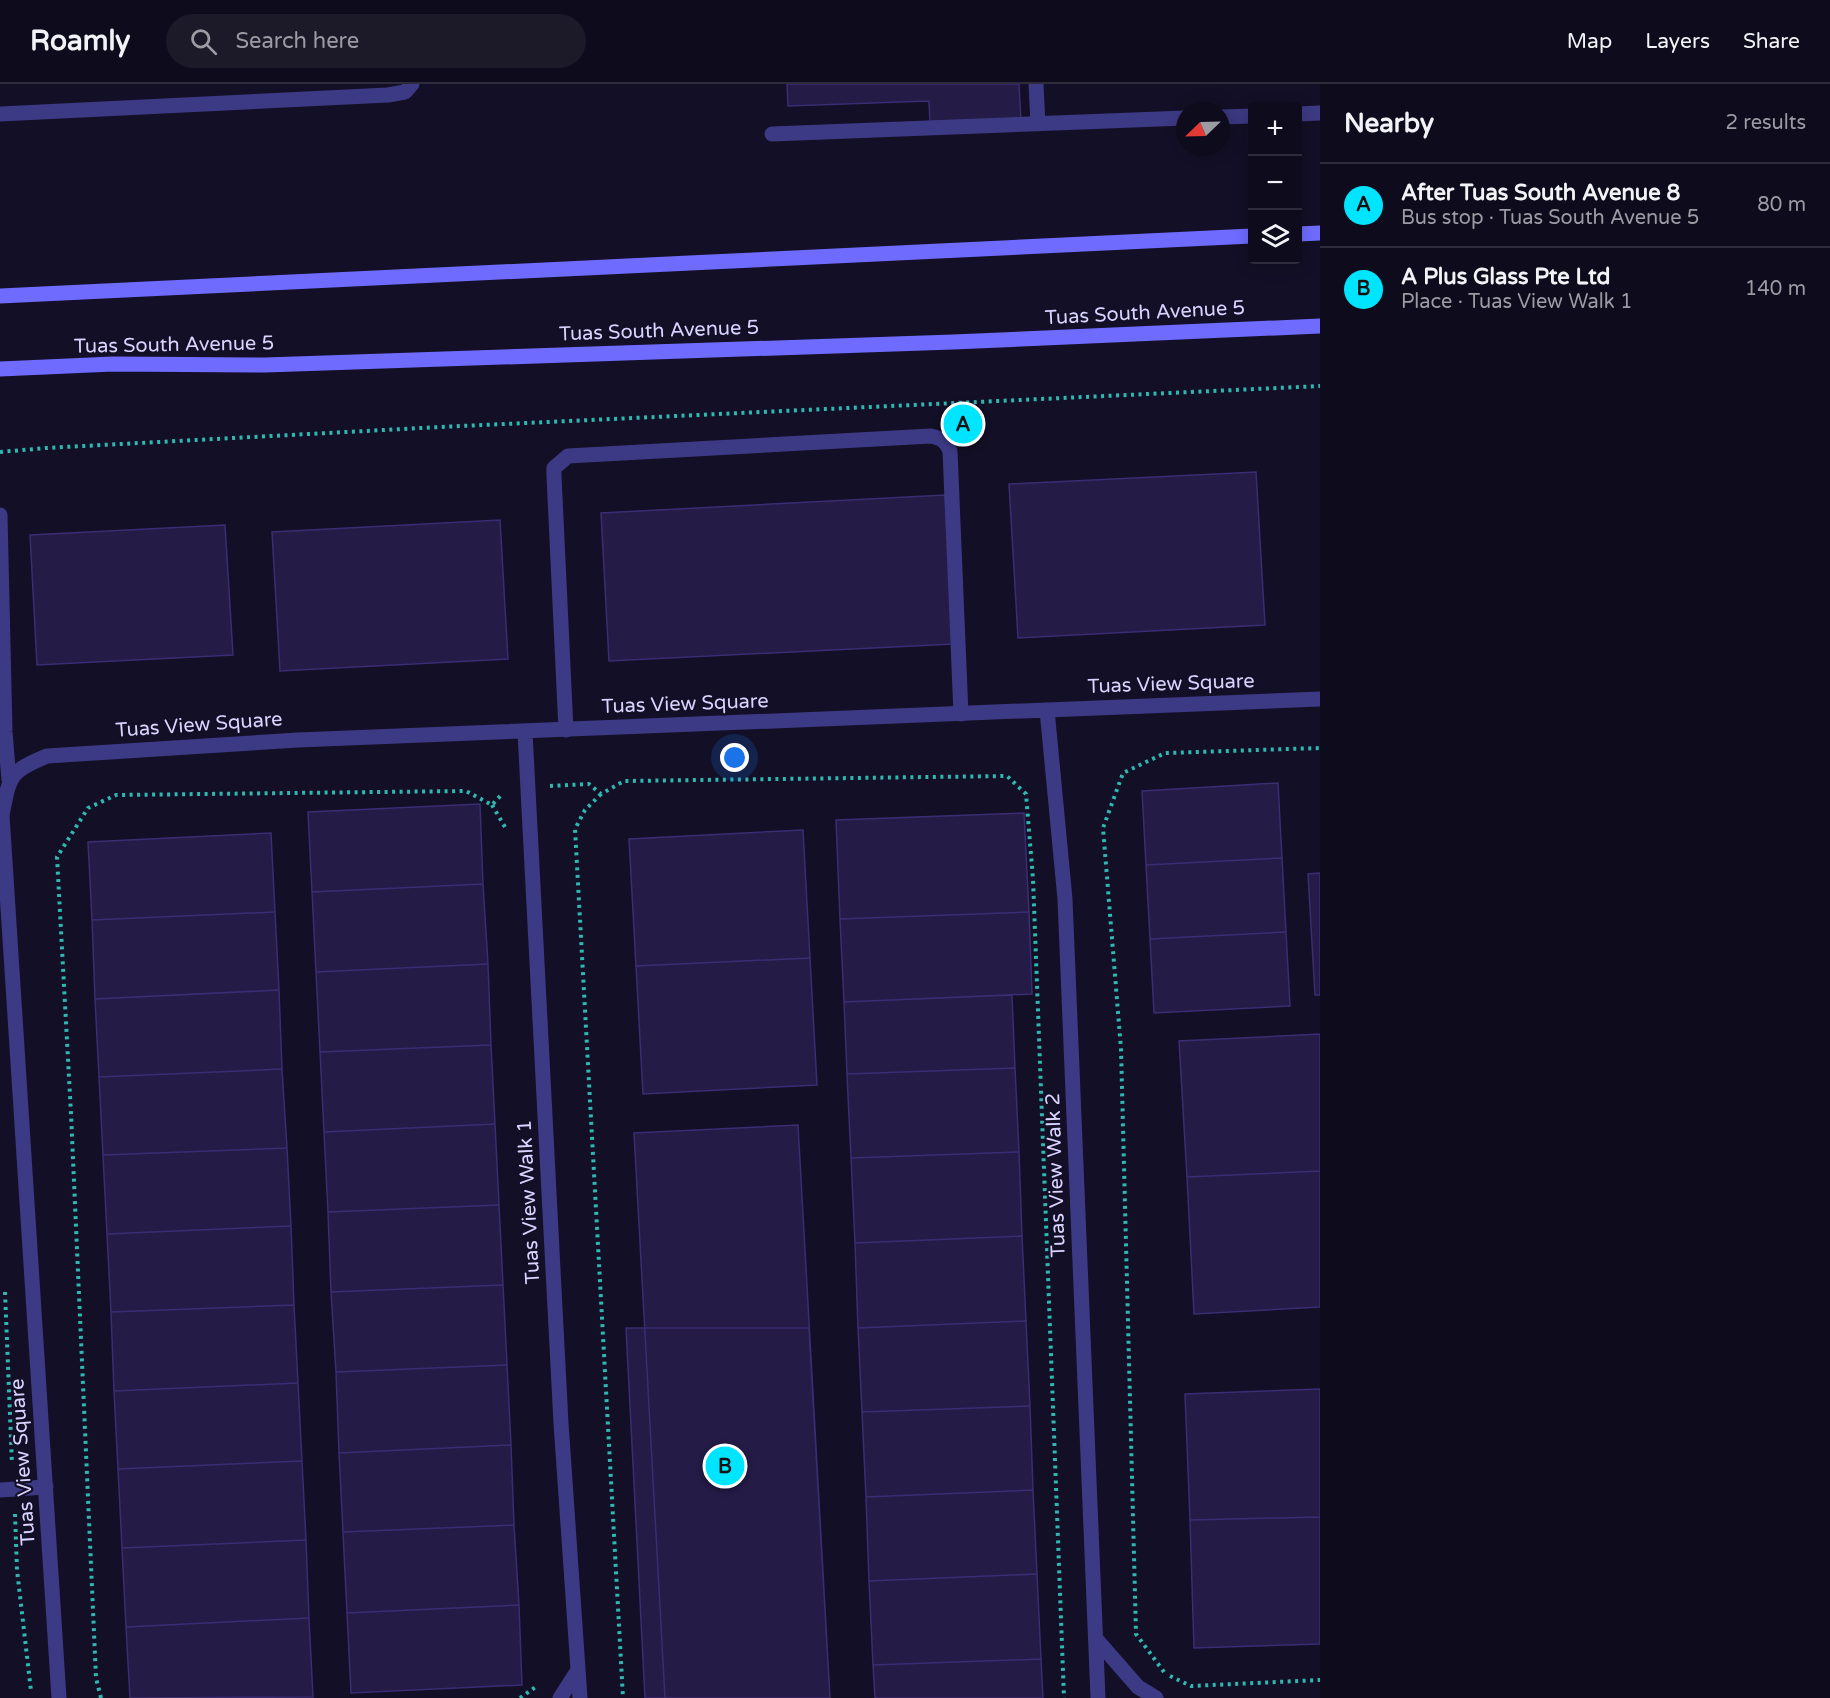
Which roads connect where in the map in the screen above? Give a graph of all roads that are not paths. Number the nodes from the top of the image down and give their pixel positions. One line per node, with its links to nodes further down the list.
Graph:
1 (412, 84): 4 (street)
2 (1036, 84): 9 (street)
3 (1320, 113): 5 (street)
4 (0, 114)
5 (1302, 114)
6 (1248, 116): 7 (street)
7 (1230, 117)
8 (1176, 118): 9 (street)
9 (1038, 124): 10 (street)
10 (772, 134)
11 (1320, 233): 12 (main road)
12 (1302, 234)
13 (1248, 236): 14 (main road)
14 (0, 296)
15 (1320, 326): 16 (main road, Tuas South Avenue 5)
16 (0, 369)
17 (0, 515): 23 (street)
18 (1320, 699): 19 (street, Tuas View Square)
19 (1047, 710): 20 (street, Tuas View Square); 27 (street, Tuas View Walk 2)
20 (961, 714): 21 (street, Tuas View Square); 21 (street)
21 (566, 730): 22 (street, Tuas View Square)
22 (525, 732): 24 (street, Tuas View Square); 28 (street, Tuas View Walk 1)
23 (4, 764): 24 (street)
24 (9, 780): 25 (street, Tuas View Square)
25 (46, 1487): 26 (street); 29 (street, Tuas View Square)
26 (7, 1489)
27 (1096, 1639): 32 (street, Tuas View Walk 2); 33 (street)
28 (578, 1670): 30 (street); 31 (street, Tuas View Walk 1)
29 (60, 1698)
30 (560, 1698)
31 (580, 1698)
32 (1098, 1698)
33 (1156, 1698)

